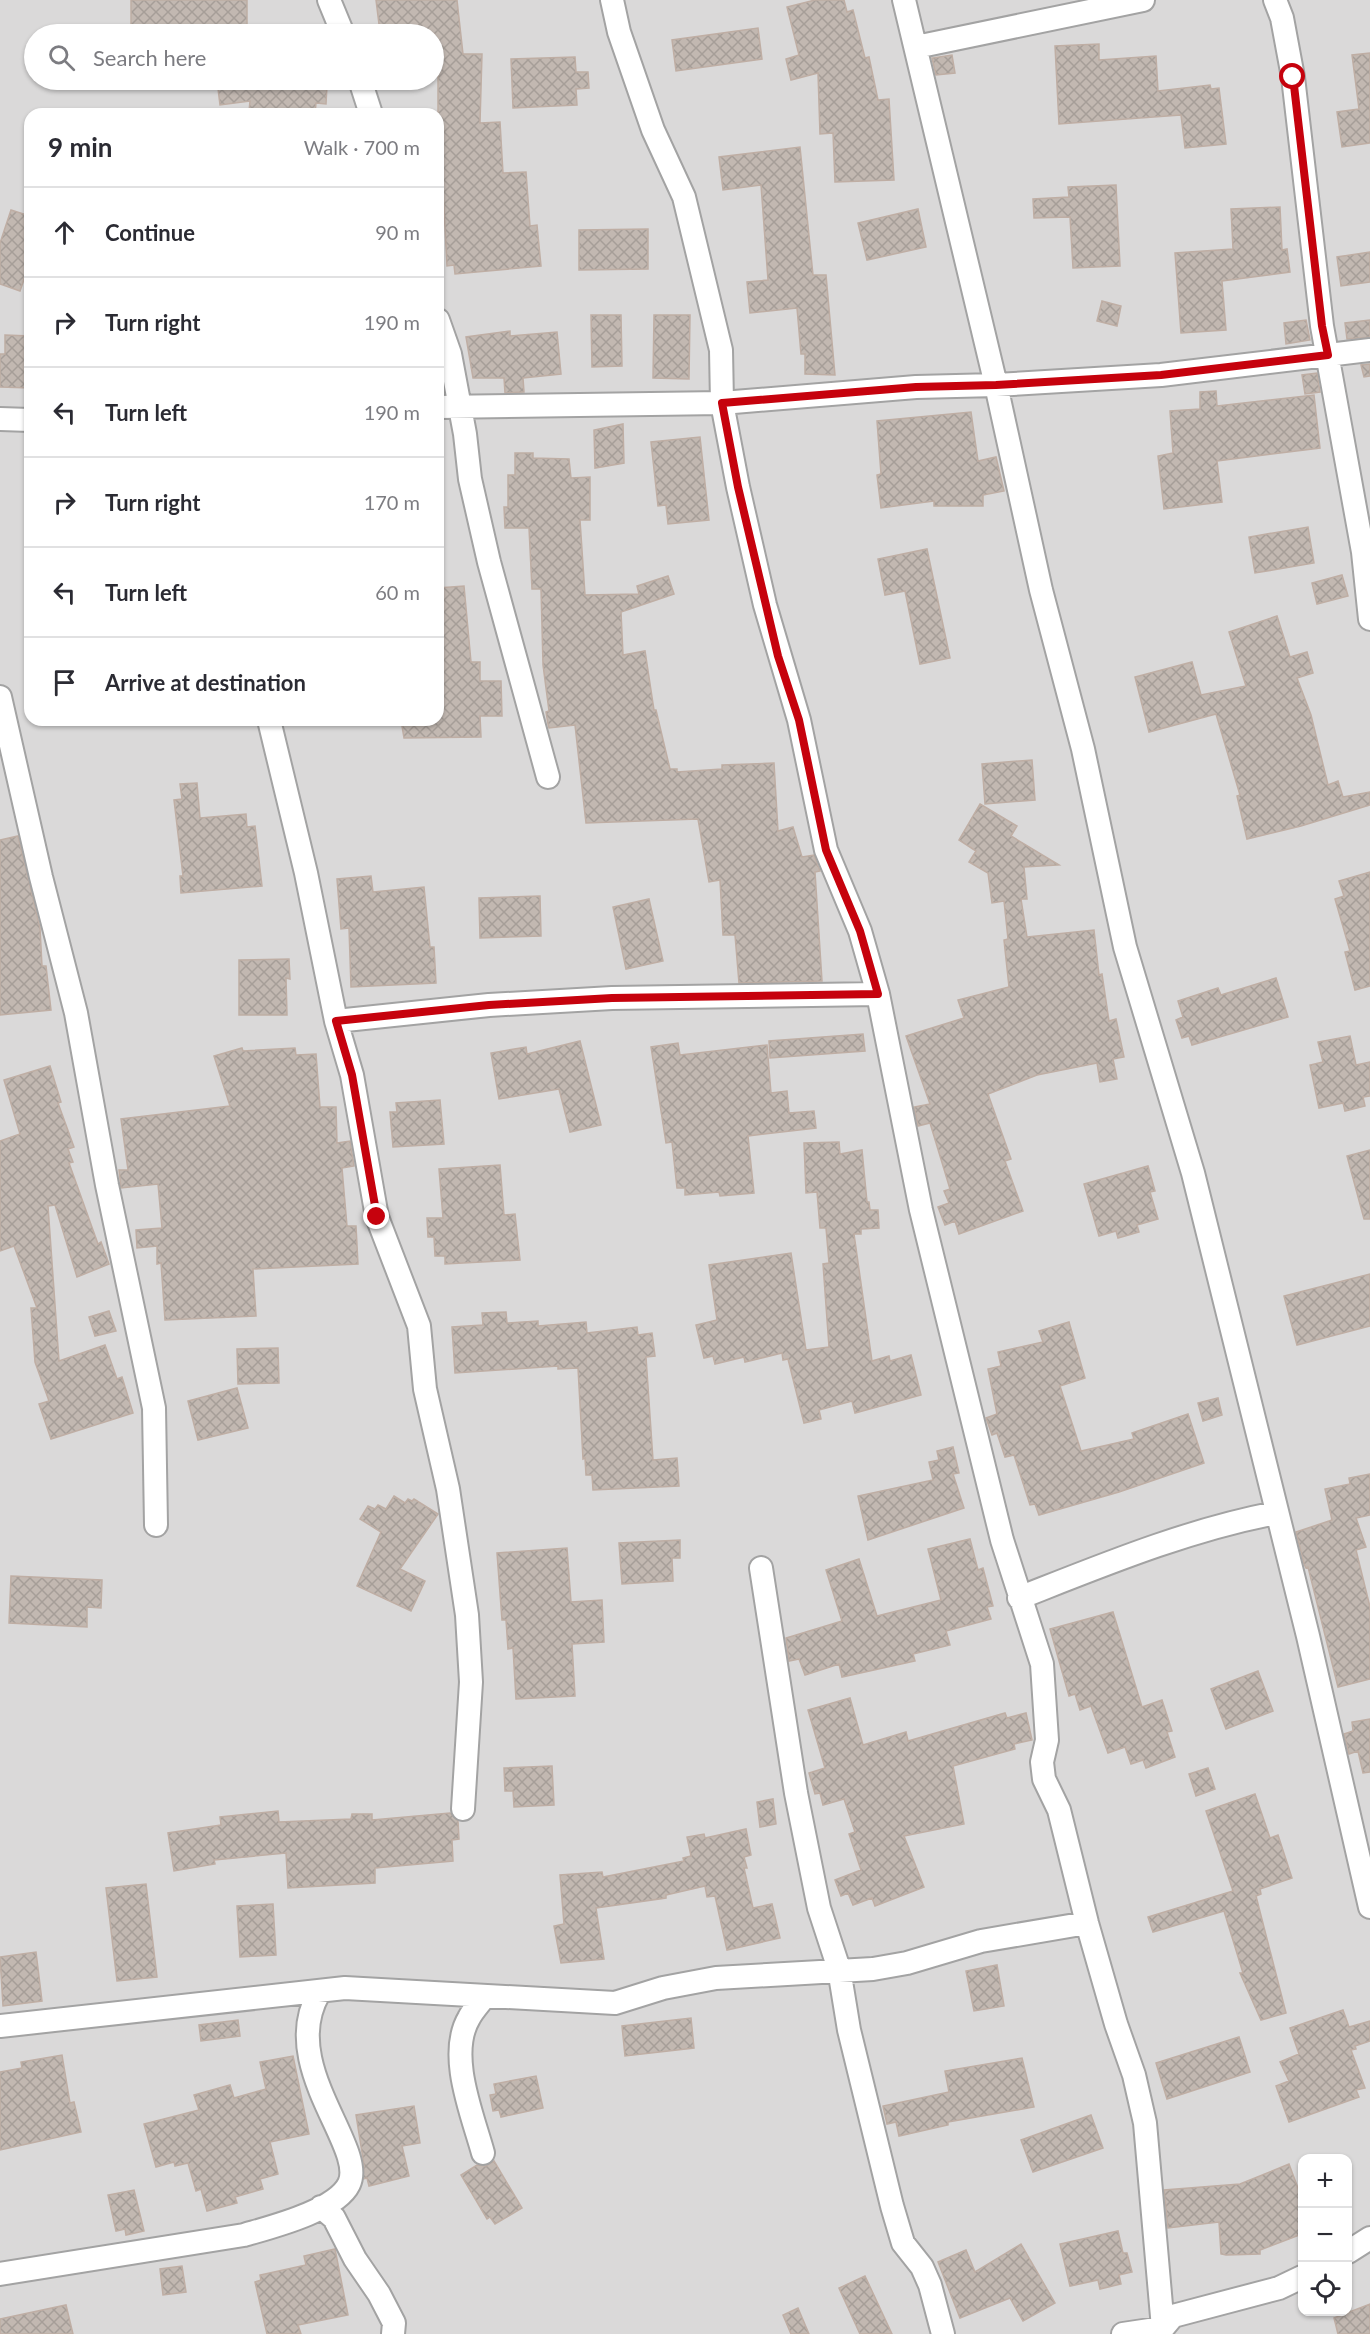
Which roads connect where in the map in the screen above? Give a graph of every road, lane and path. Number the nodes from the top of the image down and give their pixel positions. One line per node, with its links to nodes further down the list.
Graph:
1 (329, 0): 6 (street)
2 (612, 0): 14 (street)
3 (904, 0): 7 (street)
4 (1143, 0): 7 (street)
5 (1275, 0): 12 (street)
6 (339, 24)
7 (916, 47): 13 (street)
8 (363, 90): 9 (street)
9 (369, 108)
10 (444, 337): 15 (street)
11 (1370, 350): 12 (street)
12 (1328, 355): 13 (street); 18 (street)
13 (996, 385): 14 (street); 24 (street)
14 (722, 403): 15 (street); 22 (street)
15 (449, 407): 21 (street)
16 (0, 419): 17 (street)
17 (24, 420)
18 (1370, 619)
19 (0, 697): 25 (street)
20 (270, 726): 23 (street)
21 (548, 777)
22 (878, 994): 23 (street); 27 (street)
23 (336, 1021): 28 (street)
24 (1276, 1514): 27 (street); 29 (street)
25 (156, 1525)
26 (761, 1568): 31 (street)
27 (1019, 1598): 30 (street)
28 (463, 1809)
29 (1370, 1907)
30 (1087, 1923): 31 (street); 41 (street)
31 (839, 1969): 33 (street); 43 (street)
32 (319, 1993): 33 (street); 34 (street); 36 (street)
33 (485, 1996): 35 (street)
34 (0, 2026)
35 (483, 2154)
36 (321, 2207): 39 (street); 42 (street)
37 (1370, 2238): 38 (street)
38 (1352, 2249)
39 (0, 2274)
40 (1298, 2279): 41 (street)
41 (1171, 2326): 44 (street)
42 (393, 2334)
43 (944, 2334)
44 (1124, 2334)

